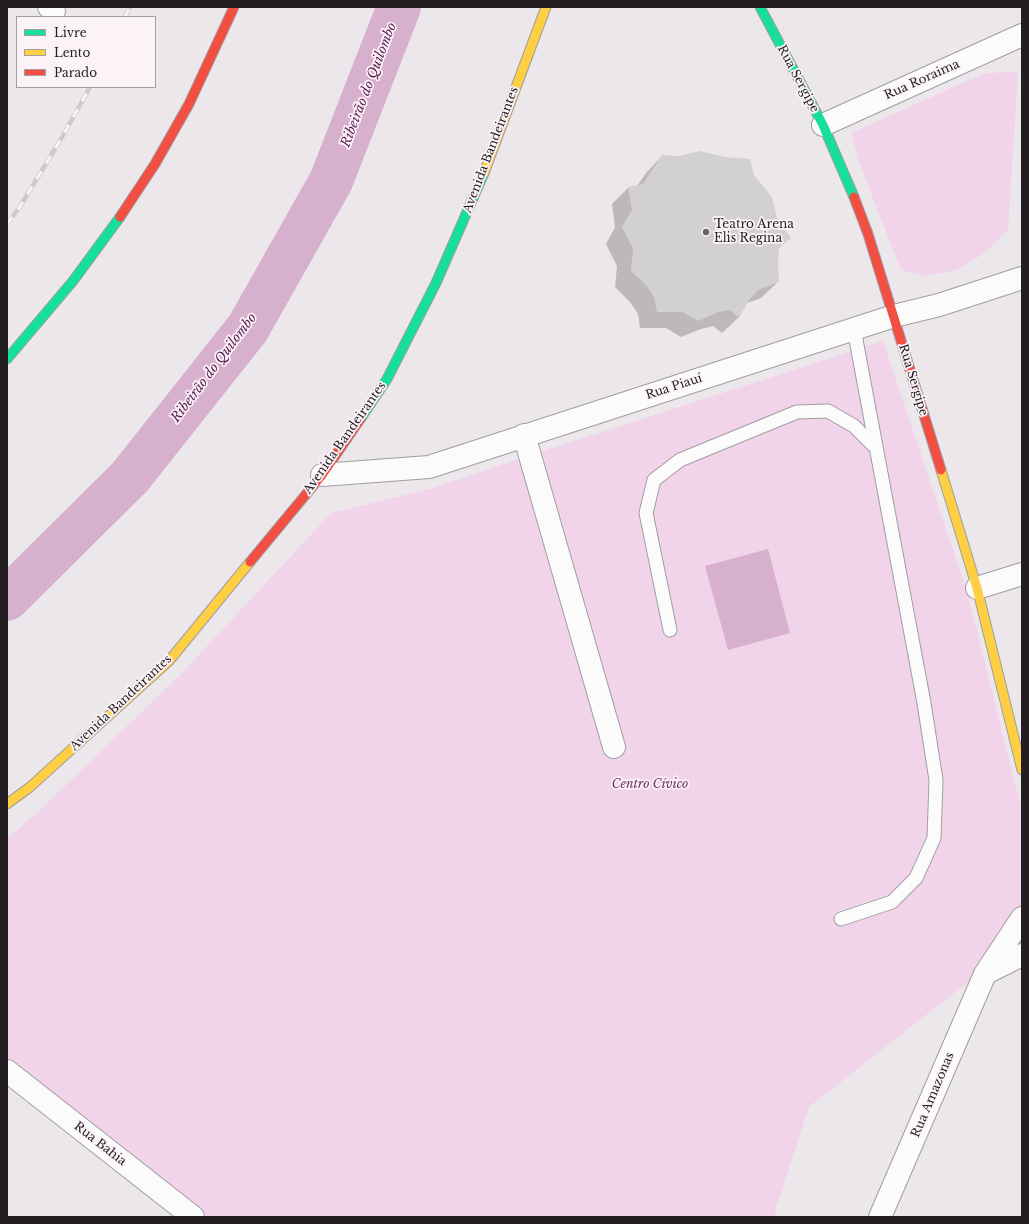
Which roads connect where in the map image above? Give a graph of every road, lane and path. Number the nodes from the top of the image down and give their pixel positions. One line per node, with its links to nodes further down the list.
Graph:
1 (234, 7): 9 (main road)
2 (546, 7): 12 (main road, Avenida Bandeirantes)
3 (760, 7): 5 (main road, Rua Sergipe)
4 (1022, 35): 5 (street, Rua Roraima)
5 (823, 125): 7 (main road, Rua Sergipe)
6 (1022, 278): 7 (street, Rua Piauí)
7 (894, 316): 8 (street, Rua Piauí); 14 (main road, Rua Sergipe)
8 (854, 329): 10 (street, Rua Piauí); 11 (lane)
9 (7, 359)
10 (524, 435): 12 (street, Rua Piauí); 16 (street)
11 (875, 447): 15 (lane); 20 (lane)
12 (322, 475): 18 (main road, Avenida Bandeirantes)
13 (1022, 574): 14 (street)
14 (977, 588): 17 (main road, Rua Sergipe)
15 (670, 630)
16 (614, 747)
17 (1022, 770)
18 (7, 804)
19 (1022, 918): 22 (street, Rua Amazonas)
20 (842, 919)
21 (1022, 955): 22 (street)
22 (985, 974): 25 (street, Rua Amazonas)
23 (7, 1071): 24 (street, Rua Bahia)
24 (193, 1217)
25 (880, 1217)

